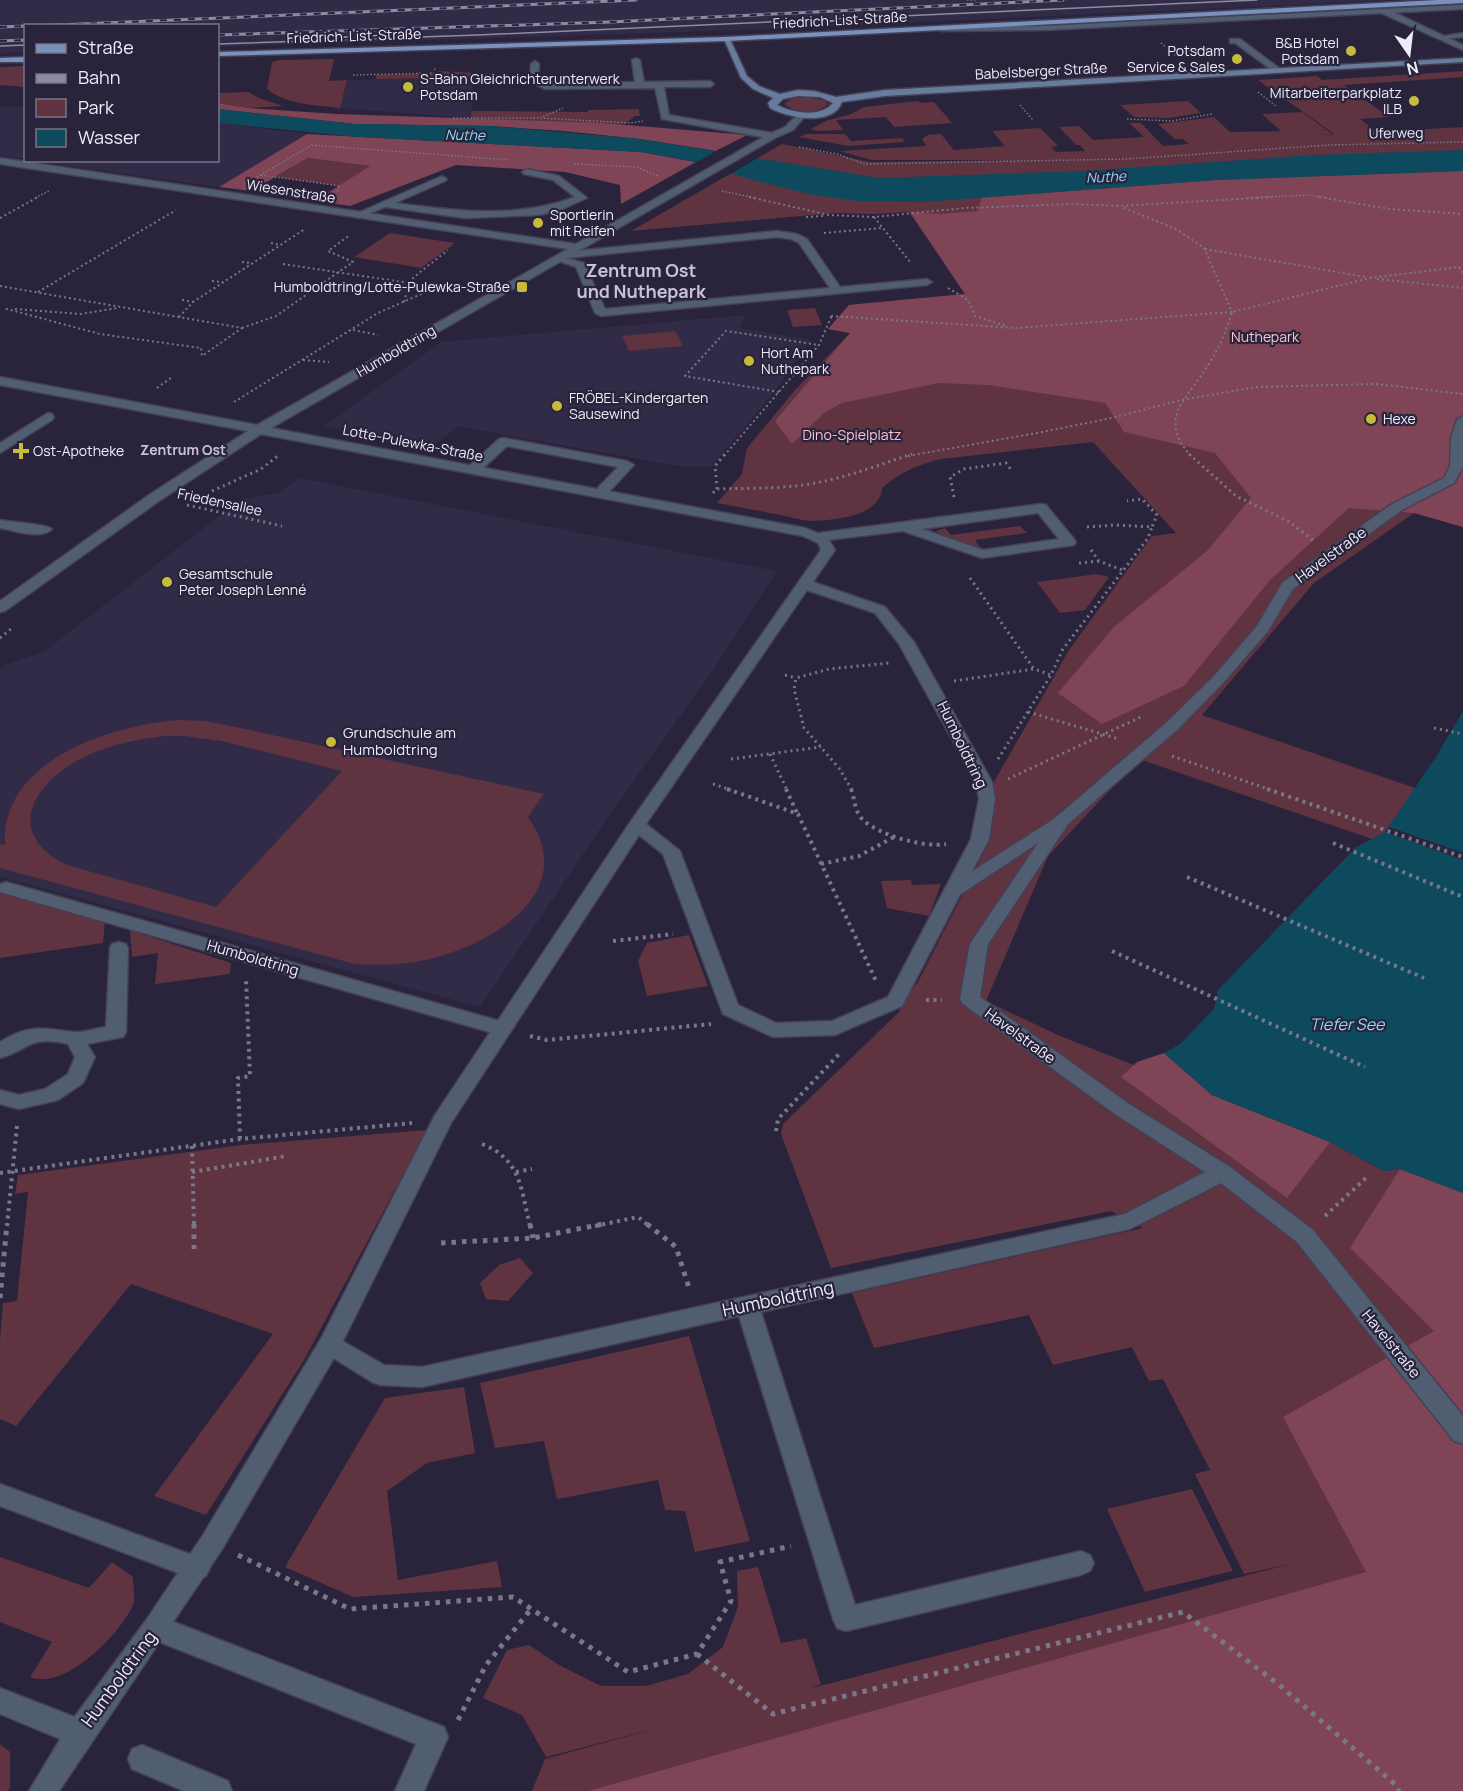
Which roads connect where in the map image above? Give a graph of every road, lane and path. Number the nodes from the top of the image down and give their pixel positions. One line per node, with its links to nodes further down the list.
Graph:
1 (967, 0): 2 (path)
2 (977, 0)
3 (1463, 1): 7 (main road, Friedrich-List-Straße)
4 (1463, 7): 5 (street)
5 (1384, 11): 6 (street); 9 (street)
6 (1209, 20): 7 (street); 21 (street)
7 (936, 29): 10 (main road, Friedrich-List-Straße)
8 (1463, 35): 9 (street)
9 (1442, 36): 12 (street)
10 (726, 39): 13 (main road, Friedrich-List-Straße); 28 (street)
11 (1167, 42): 14 (path)
12 (1463, 48)
13 (219, 54)
14 (1176, 56)
15 (24, 59): 16 (main road)
16 (0, 60)
17 (636, 60): 26 (street)
18 (1463, 60): 21 (street, Babelsberger Straße)
19 (536, 64): 26 (street)
20 (435, 66): 22 (path)
21 (1278, 70): 29 (street, Babelsberger Straße)
22 (353, 75)
23 (472, 78): 24 (path)
24 (497, 83)
25 (710, 84): 27 (street)
26 (640, 85): 27 (street)
27 (659, 85): 33 (street)
28 (780, 97): 29 (street); 31 (street)
29 (836, 100): 31 (street)
30 (565, 103): 35 (path)
31 (803, 114): 37 (street, Humboldtring)
32 (1212, 114): 36 (path)
33 (665, 117): 35 (path); 37 (street)
34 (453, 118): 35 (path)
35 (539, 118)
36 (1127, 119)
37 (772, 136): 61 (street, Humboldtring)
38 (1463, 142): 39 (path, Uferweg)
39 (790, 146)
40 (0, 161): 41 (street, Wiesenstraße)
41 (21, 164): 42 (street); 44 (street, Wiesenstraße)
42 (6, 172)
43 (526, 172): 48 (street)
44 (82, 173): 47 (street, Wiesenstraße); 54 (path)
45 (442, 179): 48 (street)
46 (720, 190): 53 (path)
47 (207, 192): 50 (street, Wiesenstraße); 80 (path)
48 (384, 204): 52 (street)
49 (1118, 206): 51 (path); 53 (path); 62 (path)
50 (331, 211): 52 (street, Wiesenstraße); 60 (path)
51 (1463, 214)
52 (358, 215): 55 (street, Wiesenstraße)
53 (874, 217): 56 (path)
54 (0, 218)
55 (377, 218): 57 (street, Wiesenstraße); 69 (path)
56 (882, 228): 58 (path); 74 (path)
57 (473, 232): 61 (street, Wiesenstraße); 75 (path)
58 (793, 236): 63 (street); 79 (street)
59 (271, 243): 60 (path)
60 (281, 245): 65 (path)
61 (578, 248): 63 (street, Humboldtring)
62 (1204, 249): 71 (path); 87 (path)
63 (561, 257): 79 (street); 81 (street, Humboldtring)
64 (242, 262): 65 (path)
65 (252, 264): 73 (path)
66 (283, 264): 69 (path)
67 (1463, 264): 68 (path)
68 (1459, 267): 70 (path); 71 (path)
69 (338, 272): 75 (path); 89 (path)
70 (1463, 273)
71 (1370, 278): 78 (path); 87 (path)
72 (212, 281): 73 (path)
73 (223, 282): 83 (path)
74 (927, 282): 79 (street); 90 (path)
75 (409, 283): 77 (path); 84 (path)
76 (0, 286): 80 (path)
77 (437, 287): 81 (path); 84 (path)
78 (1463, 288)
79 (837, 291)
80 (38, 292): 85 (path)
81 (492, 296): 101 (street, Humboldtring)
82 (182, 300): 83 (path)
83 (193, 302): 88 (path)
84 (403, 302): 91 (path)
85 (121, 307): 86 (path); 88 (path)
86 (2, 308): 89 (path)
87 (1232, 312): 90 (path); 97 (path)
88 (178, 317): 89 (path)
89 (242, 328)
90 (1015, 328): 93 (path)
91 (352, 329): 92 (path); 99 (path)
92 (384, 336)
93 (819, 345): 95 (path); 95 (path)
94 (0, 381): 99 (street, Lotte-Pulewka-Straße)
95 (779, 392): 105 (path)
96 (1463, 394): 97 (path)
97 (1181, 400): 105 (path); 118 (path)
98 (48, 417): 102 (street)
99 (207, 419): 101 (street, Lotte-Pulewka-Straße)
100 (1463, 420): 118 (street, Havelstraße)
101 (260, 429): 103 (street, Lotte-Pulewka-Straße); 107 (street, Humboldtring)
102 (0, 449)
103 (474, 470): 106 (street, Lotte-Pulewka-Straße); 106 (street)
104 (1012, 471): 110 (path)
105 (717, 489): 109 (path)
106 (600, 493): 109 (street, Lotte-Pulewka-Straße)
107 (154, 498): 112 (path, Friedensallee); 123 (street, Humboldtring)
108 (1127, 501): 114 (path)
109 (697, 512): 117 (street, Lotte-Pulewka-Straße)
110 (954, 520): 113 (street); 113 (street)
111 (0, 524): 116 (street)
112 (282, 526)
113 (904, 527): 117 (street)
114 (1152, 527): 115 (path); 120 (path)
115 (1083, 528)
116 (45, 529)
117 (819, 537): 122 (street, Humboldtring)
118 (1329, 556): 136 (street, Havelstraße)
119 (1099, 561): 120 (path)
120 (1122, 570): 127 (path)
121 (970, 578): 125 (path)
122 (804, 584): 124 (street, Humboldtring); 143 (street, Humboldtring)
123 (0, 608)
124 (917, 661): 128 (path); 129 (street, Humboldtring)
125 (1034, 669): 127 (path); 129 (path)
126 (785, 675): 128 (path)
127 (1051, 675): 130 (path)
128 (796, 678): 135 (path)
129 (931, 684): 139 (street, Humboldtring)
130 (1028, 712): 134 (path); 139 (path)
131 (1147, 714): 134 (path)
132 (1434, 728): 133 (path)
133 (1463, 734)
134 (1106, 735): 136 (path); 139 (path)
135 (822, 747): 137 (path); 144 (path)
136 (1146, 748): 142 (street, Havelstraße); 147 (path)
137 (770, 754): 138 (path); 141 (path)
138 (731, 759)
139 (984, 783): 145 (street, Humboldtring)
140 (713, 784): 141 (path)
141 (798, 814): 148 (path)
142 (1062, 820): 151 (street); 159 (street, Havelstraße)
143 (637, 825): 153 (street); 162 (street, Humboldtring)
144 (894, 837): 145 (path); 148 (path)
145 (980, 839): 151 (street, Humboldtring)
146 (1333, 843): 152 (path)
147 (1463, 857)
148 (821, 864): 160 (path)
149 (1187, 877): 158 (path)
150 (6, 888): 157 (street, Humboldtring)
151 (952, 892): 160 (street, Humboldtring)
152 (1463, 897)
153 (701, 931): 154 (path); 161 (street)
154 (613, 941)
155 (119, 948): 163 (street)
156 (1112, 951): 166 (path)
157 (245, 956): 162 (street, Humboldtring); 170 (path)
158 (1424, 978)
159 (970, 999): 160 (path); 179 (street, Havelstraße)
160 (891, 1002): 161 (street)
161 (753, 1020): 162 (path)
162 (500, 1028): 168 (street, Humboldtring)
163 (75, 1039): 165 (street); 167 (street)
164 (845, 1047): 169 (path)
165 (0, 1051)
166 (1365, 1067)
167 (10, 1099): 175 (path)
168 (442, 1120): 170 (path); 188 (street, Humboldtring)
169 (776, 1131)
170 (240, 1139): 172 (path)
171 (482, 1144): 177 (path)
172 (192, 1146): 175 (path); 176 (path)
173 (286, 1156): 176 (path)
174 (532, 1169): 177 (path)
175 (13, 1171): 178 (path); 185 (path)
176 (192, 1172): 184 (path)
177 (515, 1172): 182 (path)
178 (0, 1173)
179 (1222, 1173): 181 (street, Havelstraße); 186 (street, Humboldtring)
180 (1368, 1176): 181 (path)
181 (1305, 1236): 189 (street, Havelstraße)
182 (533, 1238): 183 (path); 187 (path)
183 (441, 1243)
184 (194, 1249)
185 (0, 1298)
186 (747, 1305): 187 (street, Humboldtring); 191 (street)
187 (698, 1316): 188 (street, Humboldtring)
188 (330, 1344): 192 (street, Humboldtring)
189 (1463, 1434)
190 (0, 1496): 194 (street)
191 (821, 1539): 193 (street); 197 (path)
192 (212, 1543): 194 (street, Humboldtring); 195 (path)
193 (1082, 1563)
194 (197, 1568): 196 (street, Humboldtring)
195 (531, 1609): 197 (path); 200 (path)
196 (156, 1628): 199 (street, Humboldtring); 200 (street)
197 (697, 1654): 205 (path)
198 (0, 1701): 199 (street)
199 (80, 1733): 202 (street, Humboldtring)
200 (434, 1737): 204 (street)
201 (142, 1759): 203 (street)
202 (43, 1791)
203 (218, 1791)
204 (409, 1791)
205 (1399, 1791)

